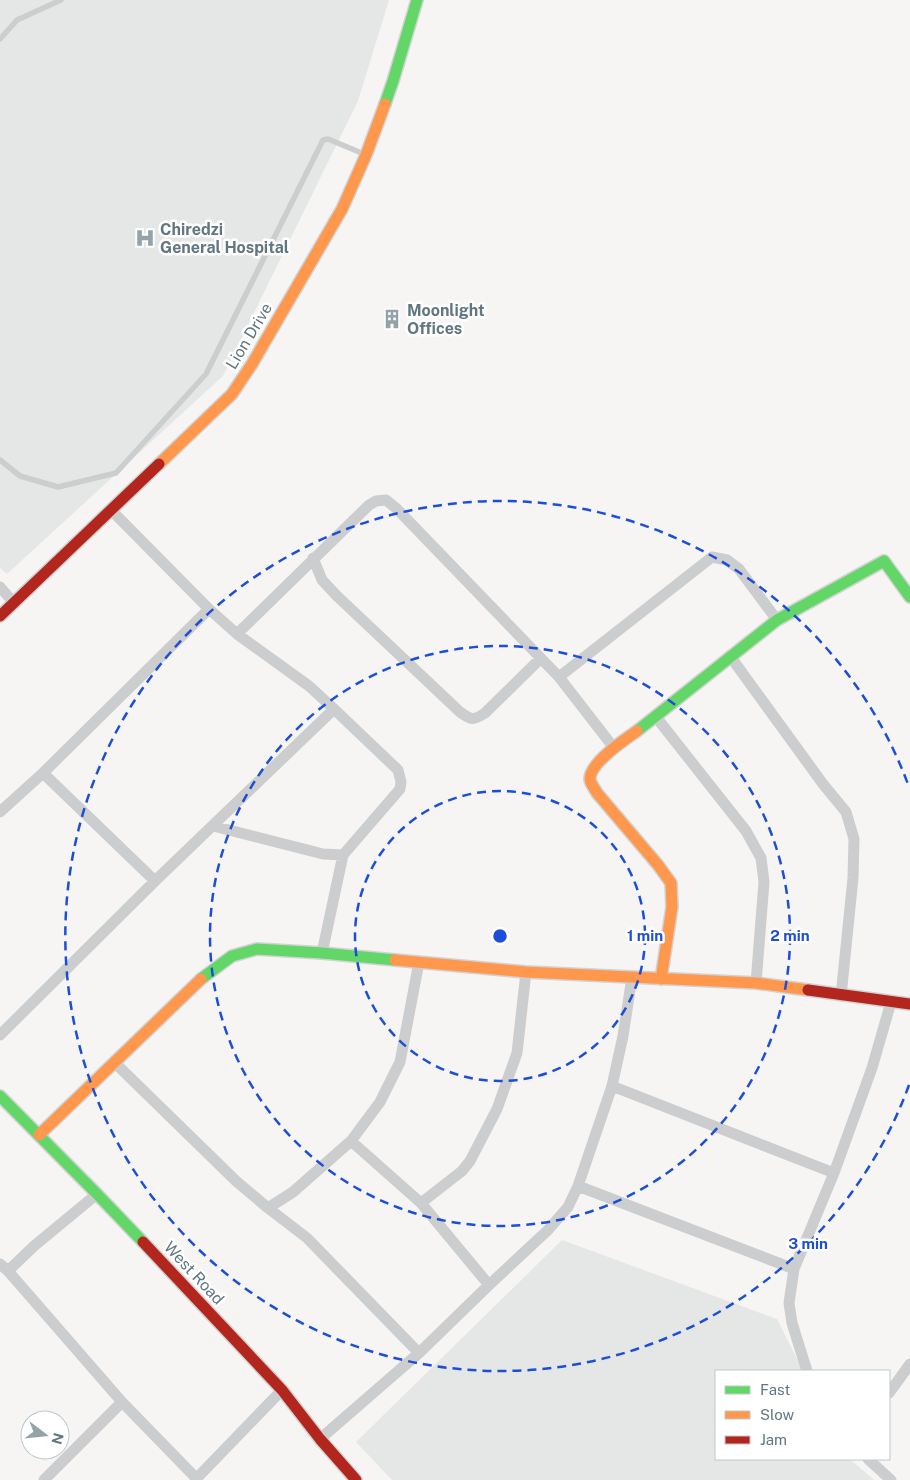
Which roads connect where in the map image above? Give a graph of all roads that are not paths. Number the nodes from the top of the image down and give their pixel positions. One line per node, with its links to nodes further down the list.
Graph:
1 (61, 0): 3 (lane)
2 (417, 0): 4 (street, Lion Drive)
3 (0, 40)
4 (366, 155): 5 (lane); 6 (street, Lion Drive)
5 (0, 460)
6 (111, 510): 10 (street, Lion Drive); 11 (street)
7 (313, 558): 14 (street); 16 (street); 16 (street)
8 (0, 587): 10 (street)
9 (910, 597): 13 (street)
10 (14, 603): 12 (street, Lion Drive)
11 (209, 609): 14 (street); 21 (street)
12 (0, 616)
13 (778, 620): 15 (street); 17 (street)
14 (237, 634): 18 (street)
15 (730, 656): 19 (street); 32 (street)
16 (540, 659): 17 (street)
17 (559, 677): 20 (street)
18 (334, 709): 23 (street); 24 (street)
19 (656, 717): 20 (street); 31 (street)
20 (614, 748): 30 (street)
21 (43, 773): 22 (street); 25 (street)
22 (0, 812)
23 (213, 826): 24 (street); 25 (street)
24 (343, 855): 26 (street)
25 (155, 881): 35 (street)
26 (322, 953): 27 (street); 36 (street)
27 (419, 962): 28 (street); 40 (street)
28 (526, 972): 29 (street); 44 (street)
29 (632, 977): 30 (street); 37 (street)
30 (662, 979): 31 (street)
31 (756, 983): 32 (street)
32 (841, 996): 33 (street)
33 (891, 1002): 34 (street); 41 (street)
34 (910, 1004)
35 (0, 1035)
36 (114, 1062): 39 (street); 45 (street)
37 (612, 1086): 41 (street); 42 (street)
38 (0, 1096): 39 (street, West Road)
39 (38, 1135): 43 (street, West Road)
40 (351, 1141): 44 (street); 45 (street)
41 (834, 1173): 47 (street)
42 (578, 1186): 47 (street); 48 (street)
43 (97, 1194): 46 (street); 52 (street, West Road)
44 (421, 1203): 48 (street)
45 (268, 1208): 49 (street)
46 (4, 1268): 54 (street)
47 (794, 1269): 51 (street)
48 (489, 1285): 49 (street)
49 (419, 1353): 55 (street)
50 (910, 1364): 53 (street)
51 (807, 1370)
52 (282, 1390): 55 (street, West Road); 57 (street)
53 (890, 1392)
54 (122, 1402): 57 (street); 58 (street)
55 (320, 1439): 59 (street, West Road)
56 (869, 1460): 60 (street)
57 (196, 1479)
58 (44, 1480)
59 (356, 1480)
60 (891, 1480)

